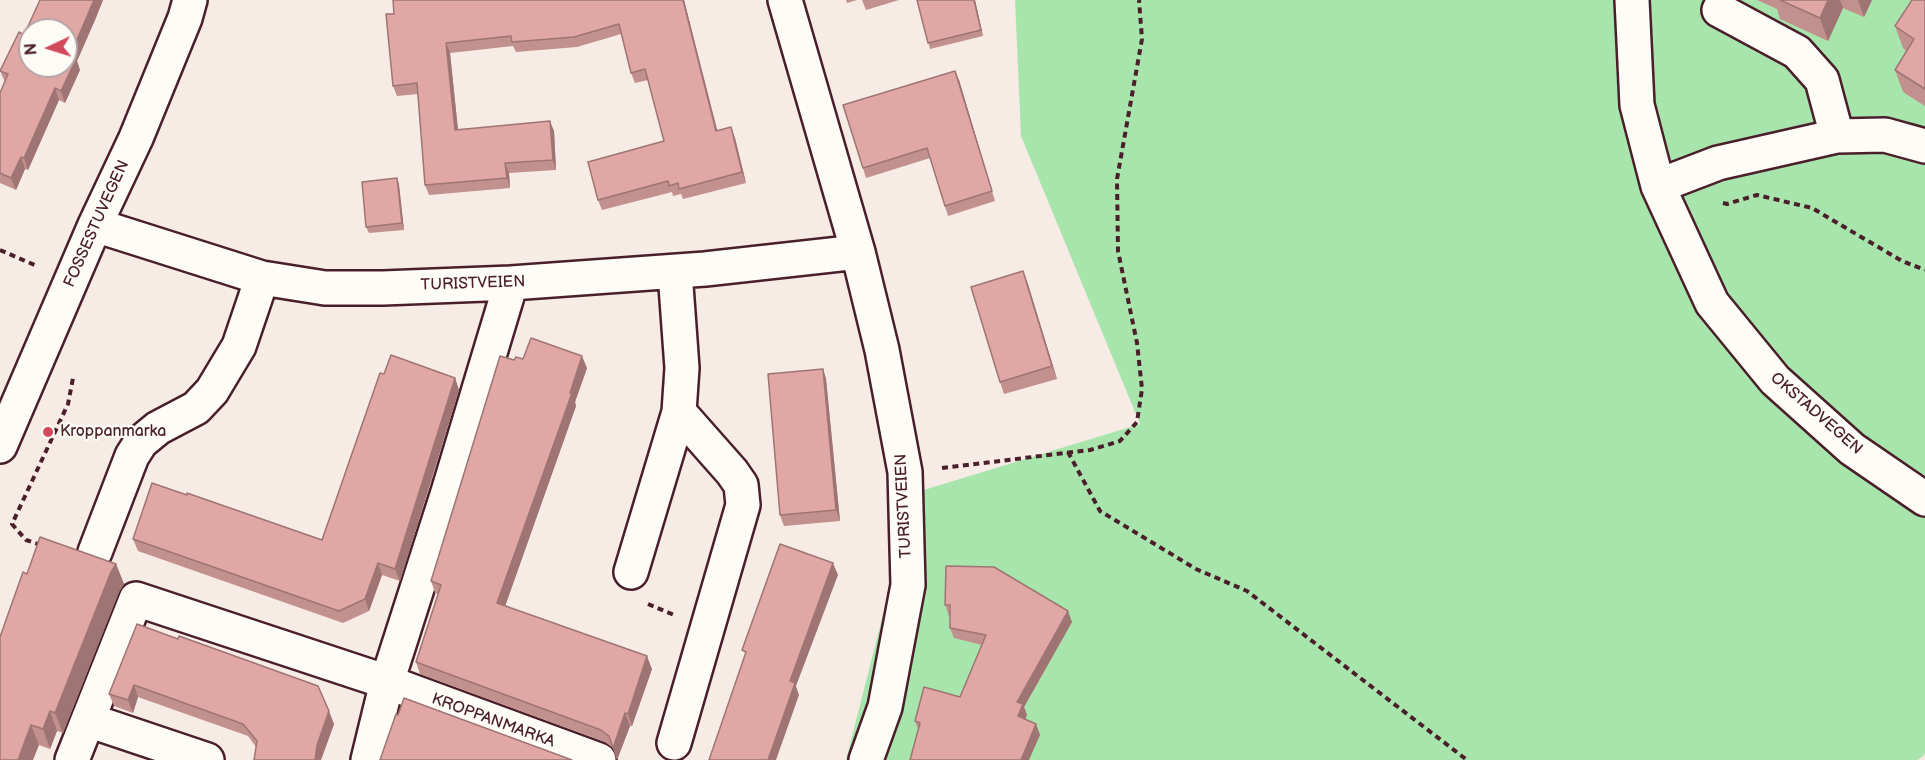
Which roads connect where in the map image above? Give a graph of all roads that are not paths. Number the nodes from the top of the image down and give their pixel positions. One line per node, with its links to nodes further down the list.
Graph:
1 (190, 0): 8 (street, FOSSESTUVEGEN)
2 (784, 0): 9 (street, TURISTVEIEN)
3 (1632, 0): 7 (street, OKSTADVEGEN)
4 (1719, 10): 5 (street)
5 (1837, 136): 6 (street); 7 (street)
6 (1925, 146)
7 (1658, 186): 15 (street, OKSTADVEGEN)
8 (96, 225): 11 (street, TURISTVEIEN); 14 (street, FOSSESTUVEGEN)
9 (858, 252): 10 (street, TURISTVEIEN); 25 (street, TURISTVEIEN)
10 (675, 272): 12 (street, TURISTVEIEN); 13 (street)
11 (262, 278): 12 (street, TURISTVEIEN); 16 (street)
12 (511, 284): 18 (street)
13 (679, 412): 17 (street); 20 (street)
14 (0, 446)
15 (1925, 499)
16 (95, 552)
17 (631, 572)
18 (387, 682): 19 (street, KROPPANMARKA); 23 (street); 24 (street, KROPPANMARKA)
19 (88, 720): 21 (street, KROPPANMARKA); 22 (street)
20 (674, 743)
21 (72, 760)
22 (207, 760)
23 (368, 760)
24 (599, 760)
25 (866, 760)

